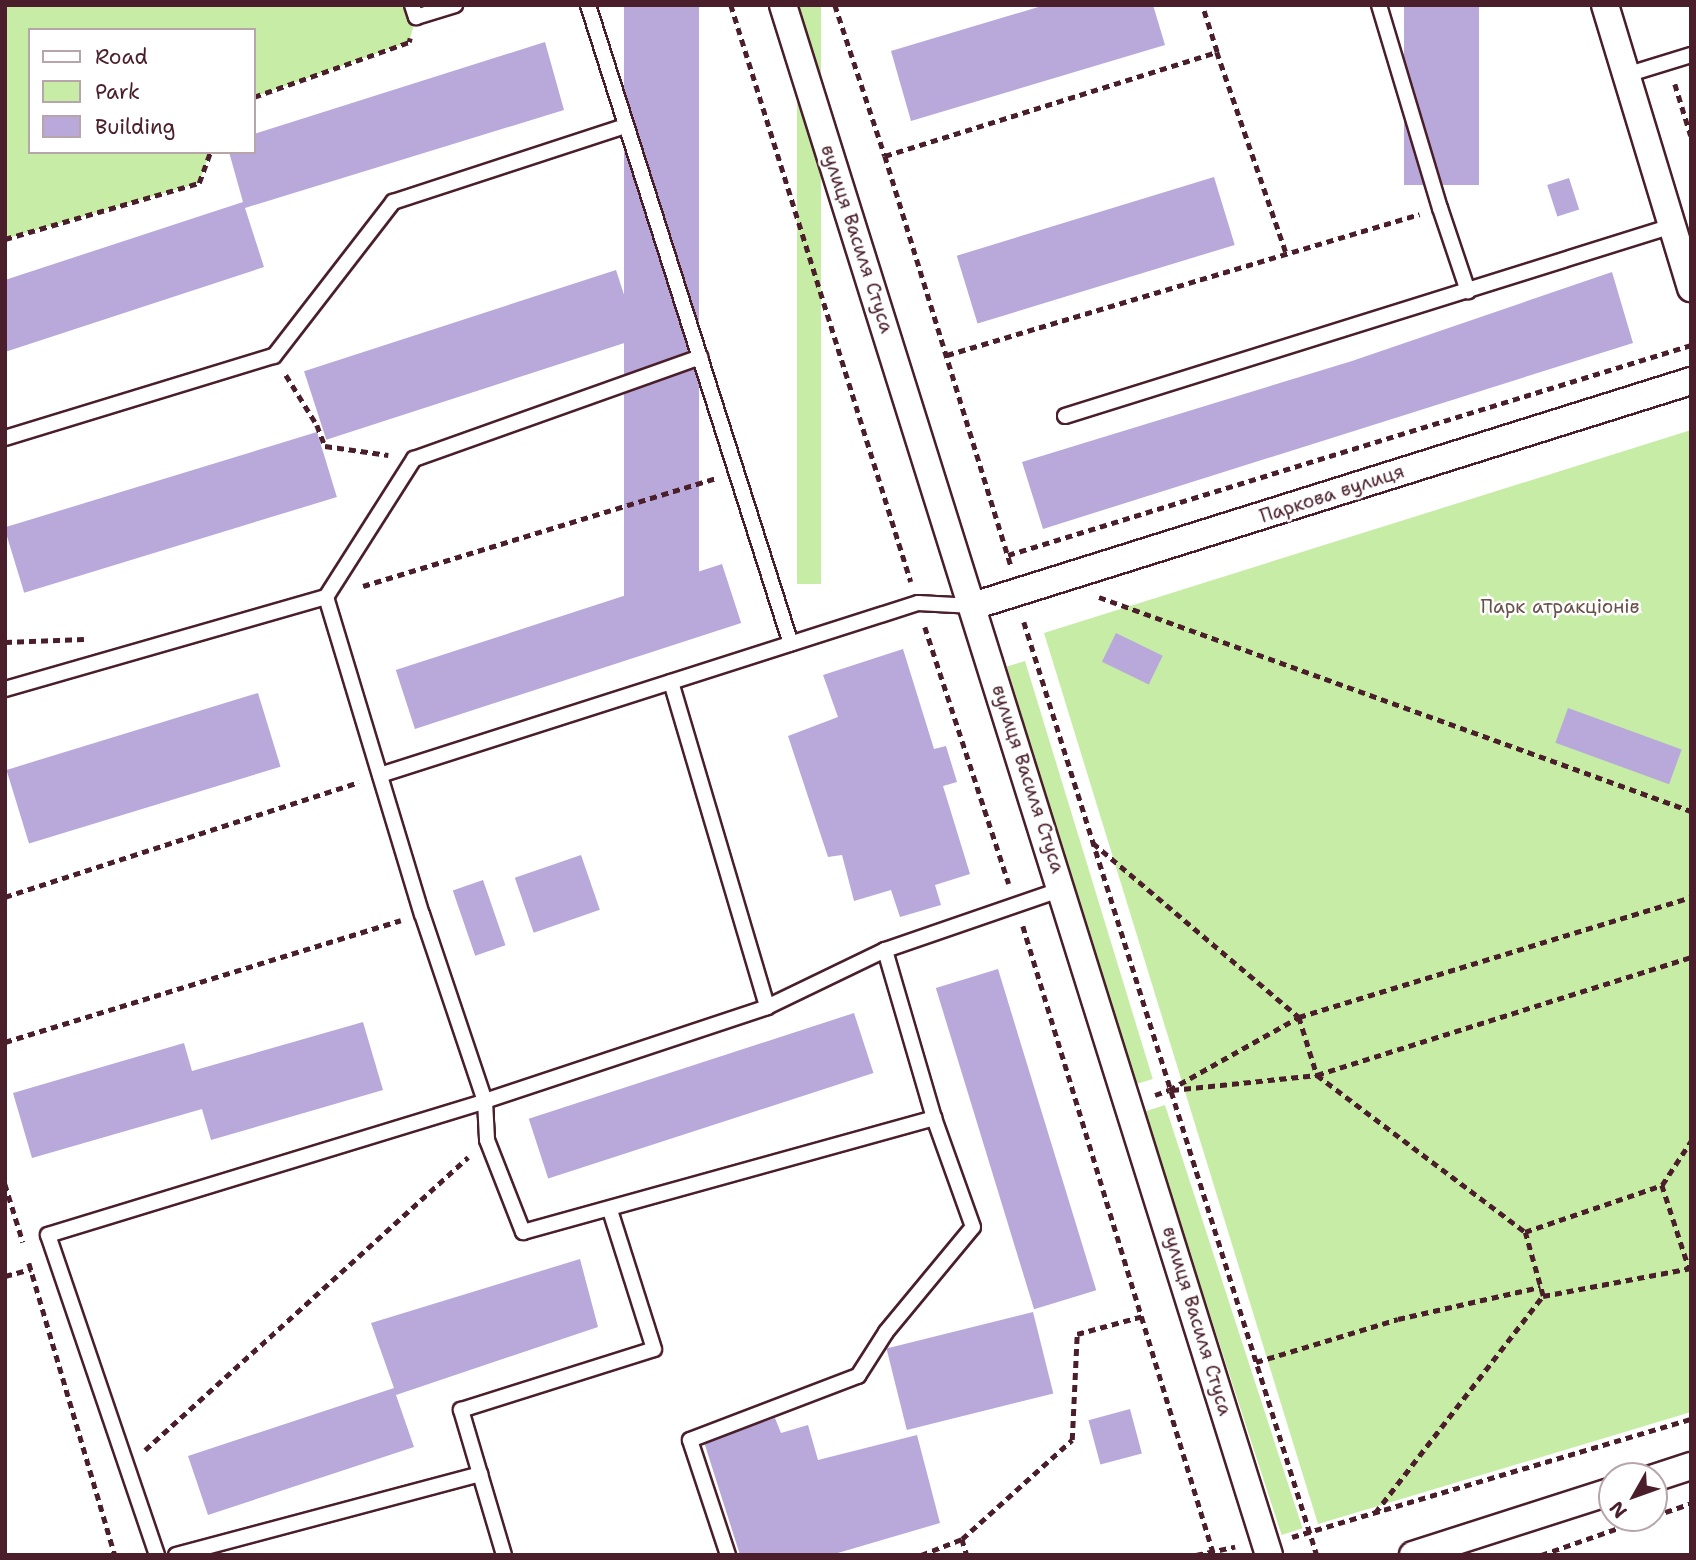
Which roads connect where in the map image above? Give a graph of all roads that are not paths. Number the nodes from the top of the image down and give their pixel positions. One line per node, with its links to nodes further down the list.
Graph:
1 (455, 5): 6 (lane)
2 (588, 5): 9 (lane)
3 (783, 5): 18 (street, вулиця Василя Стуса)
4 (1379, 5): 12 (lane)
5 (1605, 5): 8 (street)
6 (414, 11)
7 (1691, 55): 8 (lane)
8 (1626, 75): 10 (street)
9 (626, 126): 13 (lane); 16 (lane)
10 (1672, 226): 11 (street); 12 (lane)
11 (1691, 288)
12 (1468, 291): 15 (lane)
13 (700, 356): 17 (lane); 19 (lane)
14 (1691, 381): 18 (street, Паркова вулиця)
15 (1065, 416)
16 (5, 438)
17 (326, 597): 21 (lane); 22 (lane)
18 (973, 606): 19 (lane); 23 (street, вулиця Василя Стуса)
19 (791, 644): 20 (lane)
20 (671, 682): 22 (lane); 25 (lane)
21 (5, 689)
22 (380, 775): 26 (lane)
23 (1062, 889): 24 (lane); 37 (street, вулиця Василя Стуса)
24 (885, 950): 25 (lane); 27 (lane)
25 (767, 1007): 26 (lane)
26 (485, 1101): 28 (lane); 33 (lane)
27 (934, 1118): 28 (lane); 36 (lane)
28 (610, 1210): 31 (lane)
29 (1691, 1466): 30 (street)
30 (1668, 1473)
31 (480, 1474): 34 (lane); 35 (lane)
32 (1598, 1496): 38 (street)
33 (157, 1555)
34 (176, 1555)
35 (504, 1555)
36 (728, 1555)
37 (1269, 1555)
38 (1413, 1555)

